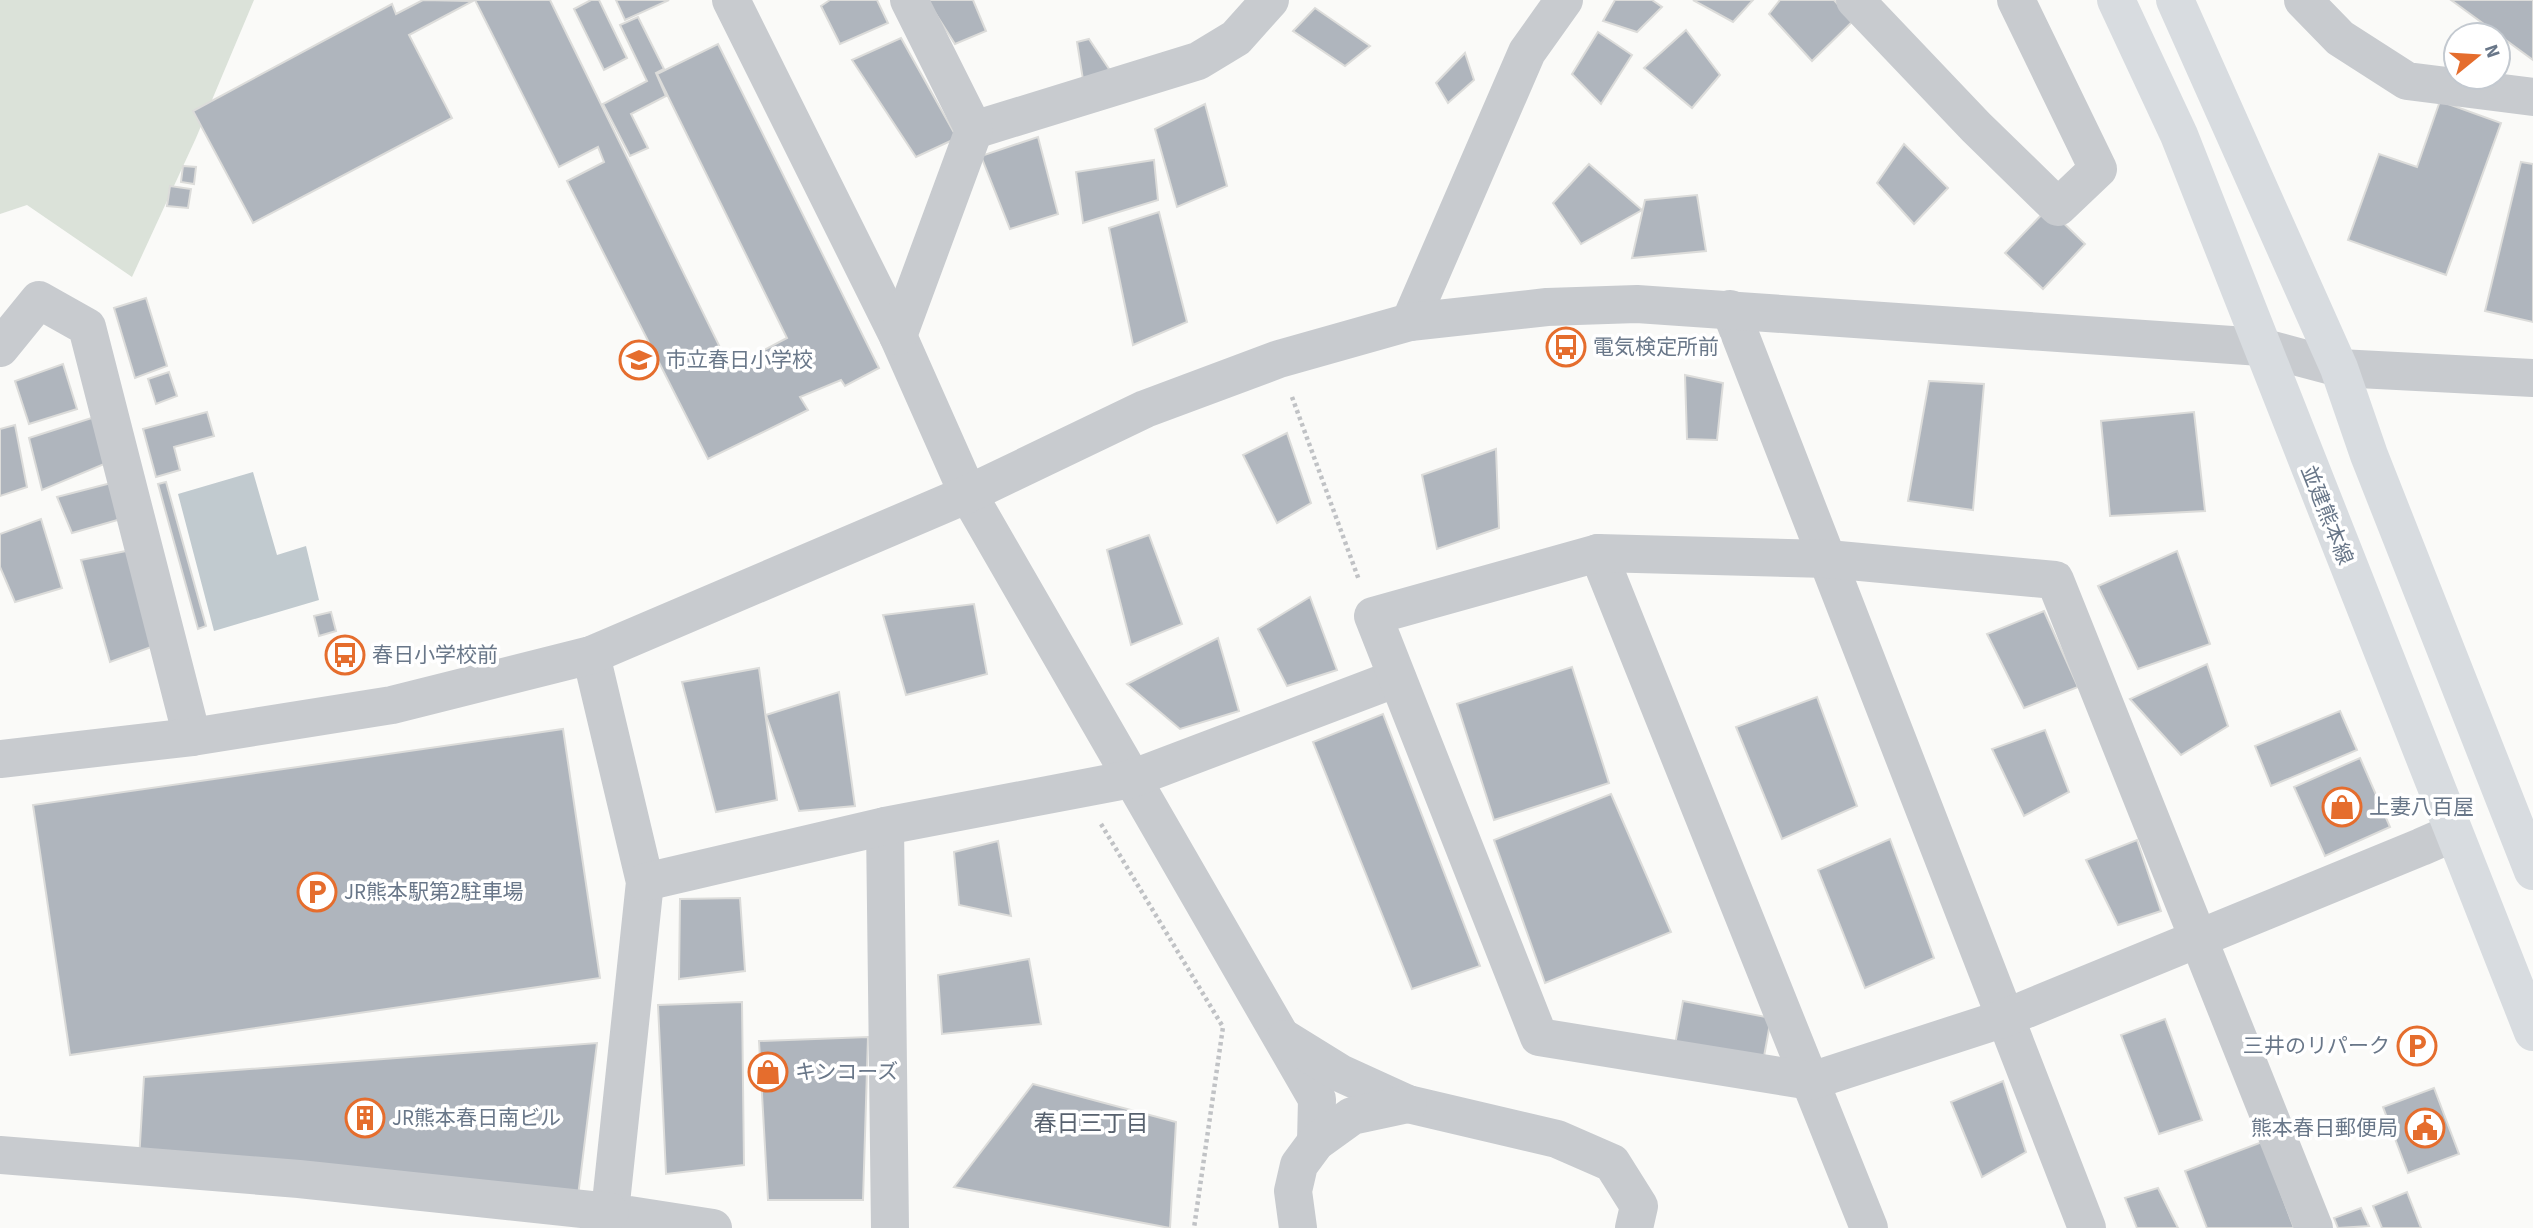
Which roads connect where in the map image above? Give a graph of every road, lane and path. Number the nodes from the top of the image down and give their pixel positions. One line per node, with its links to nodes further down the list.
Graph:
1 (732, 0): 14 (street)
2 (909, 0): 11 (street)
3 (1270, 0): 11 (street)
4 (1564, 0): 13 (street)
5 (1855, 0): 6 (street)
6 (2016, 0)
7 (2116, 0): 15 (main road, 並建熊本線)
8 (2175, 0): 17 (main road)
9 (2303, 0): 10 (street)
10 (2533, 97)
11 (974, 130): 14 (street)
12 (1731, 310): 13 (street); 15 (street); 22 (street)
13 (1410, 322): 20 (street)
14 (898, 336): 20 (street)
15 (2261, 347): 17 (street); 31 (main road, 並建熊本線)
16 (0, 348): 26 (street)
17 (2339, 368): 18 (street); 32 (main road)
18 (2533, 378)
19 (1292, 397): 23 (path)
20 (968, 494): 24 (street); 28 (street)
21 (1598, 553): 22 (street); 23 (street); 38 (street)
22 (1828, 559): 34 (street); 35 (street)
23 (1373, 616): 25 (street)
24 (591, 655): 26 (street); 33 (street)
25 (1397, 678): 28 (street); 38 (street)
26 (192, 737): 27 (street)
27 (0, 759)
28 (1131, 779): 29 (street); 37 (street)
29 (1080, 788): 30 (street); 45 (path)
30 (885, 826): 33 (street); 44 (street)
31 (2453, 833): 34 (street); 36 (main road, 並建熊本線)
32 (2533, 871)
33 (645, 882): 42 (street)
34 (2200, 938): 35 (street); 50 (street)
35 (2005, 1018): 38 (street); 49 (street)
36 (2533, 1032)
37 (1280, 1036): 39 (street); 40 (street)
38 (1811, 1081): 48 (street)
39 (1408, 1104): 40 (street); 47 (street)
40 (1316, 1142): 46 (street)
41 (0, 1155): 42 (street)
42 (610, 1212): 43 (street)
43 (713, 1228)
44 (890, 1228)
45 (1194, 1228)
46 (1298, 1228)
47 (1634, 1228)
48 (1869, 1228)
49 (2087, 1228)
50 (2314, 1228)

